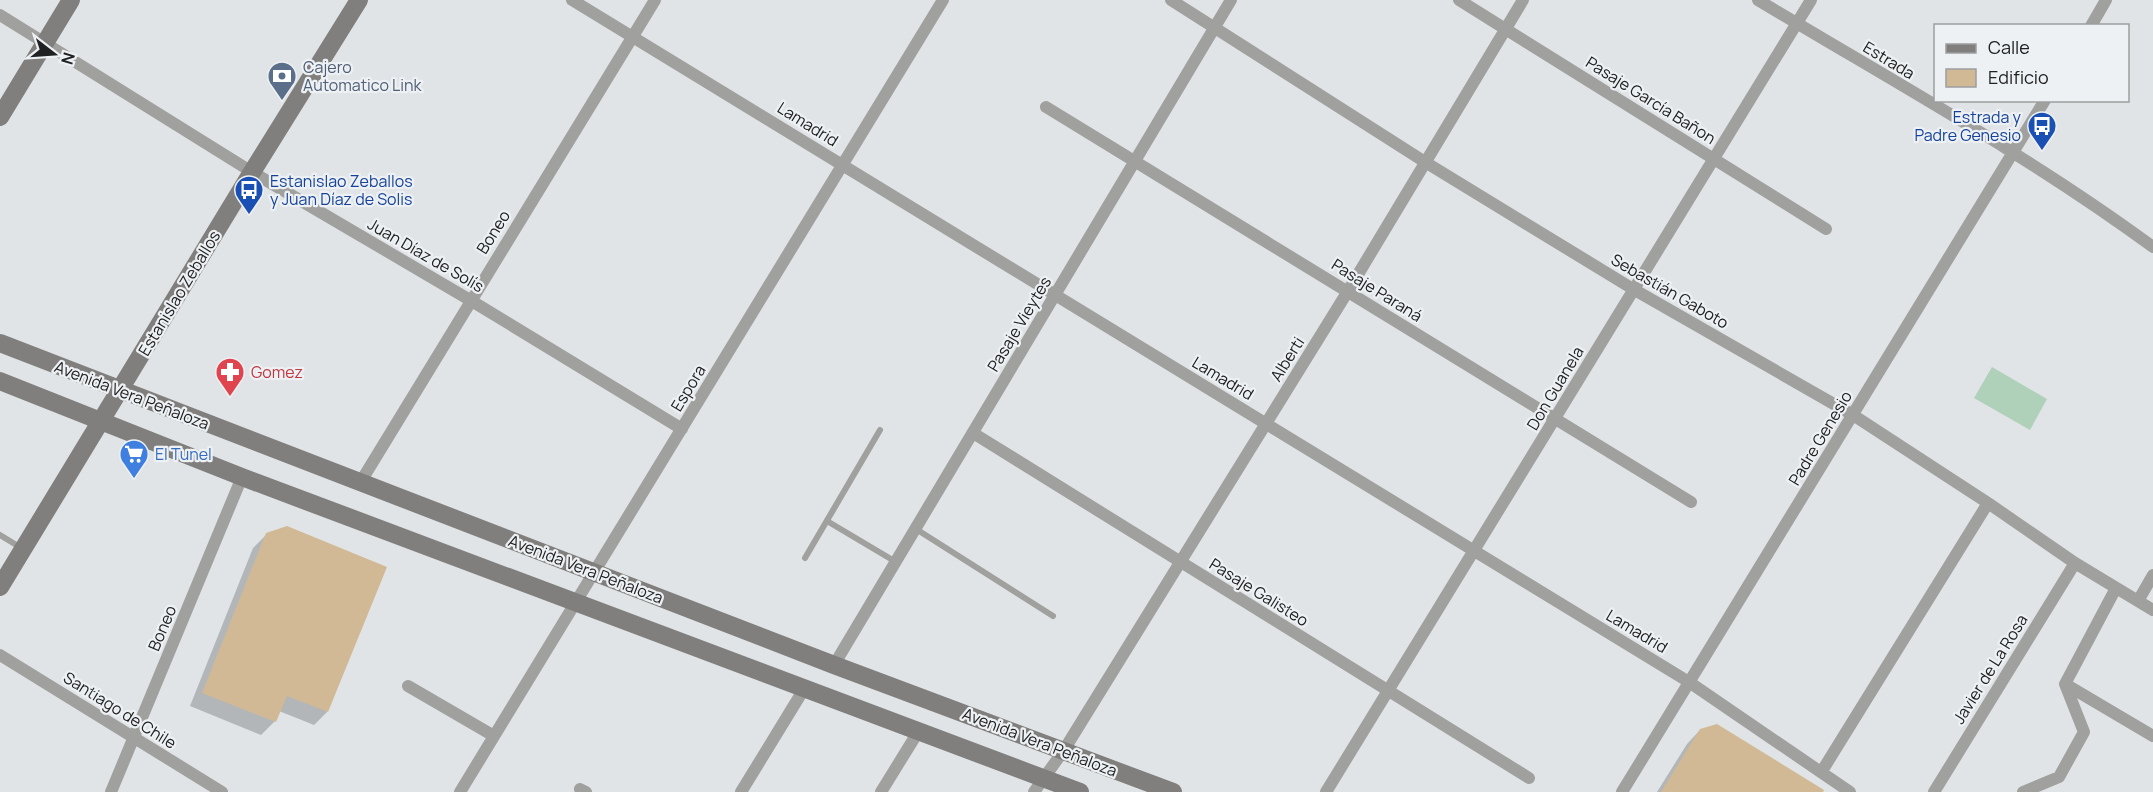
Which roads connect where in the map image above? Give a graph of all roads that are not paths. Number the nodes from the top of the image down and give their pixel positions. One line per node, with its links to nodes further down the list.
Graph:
1 (71, 0): 19 (main road)
2 (359, 0): 28 (main road, Estanislao Zeballos)
3 (572, 0): 18 (street, Lamadrid)
4 (655, 0): 18 (street, Boneo)
5 (943, 0): 27 (street, Espora)
6 (1171, 0): 16 (street, Sebastián Gaboto)
7 (1232, 0): 16 (street, Pasaje Vieytes)
8 (1459, 0): 17 (street, Pasaje García Bañon)
9 (1523, 0): 17 (street, Alberti)
10 (1758, 0): 14 (street, Estrada)
11 (1811, 0): 14 (street, Don Guanela)
12 (2106, 0): 15 (street)
13 (0, 15): 19 (street, Juan Díaz de Solís)
14 (1796, 23): 23 (street, Estrada); 24 (street, Don Guanela)
15 (2092, 24)
16 (1215, 27): 25 (street, Pasaje Vieytes); 26 (street, Sebastián Gaboto)
17 (1506, 30): 24 (street, Pasaje García Bañon); 26 (street, Alberti)
18 (633, 36): 27 (street, Lamadrid); 34 (street, Boneo)
19 (45, 43): 22 (main road); 28 (street, Juan Díaz de Solís)
20 (2044, 102): 23 (street, Padre Genesio)
21 (1046, 106): 25 (street, Pasaje Paraná)
22 (0, 117)
23 (2013, 153): 30 (street, Estrada); 38 (street, Padre Genesio)
24 (1714, 158): 29 (street, Pasaje García Bañon); 31 (street, Don Guanela)
25 (1135, 161): 32 (street, Pasaje Paraná); 33 (street, Pasaje Vieytes)
26 (1425, 162): 31 (street, Sebastián Gaboto); 32 (street, Alberti)
27 (842, 165): 33 (street, Lamadrid); 42 (street, Espora)
28 (252, 172): 34 (street, Juan Díaz de Solís); 37 (main road, Estanislao Zeballos)
29 (1826, 229)
30 (2153, 247)
31 (1633, 289): 38 (street, Sebastián Gaboto); 39 (street, Don Guanela)
32 (1348, 291): 39 (street, Pasaje Paraná); 41 (street, Alberti)
33 (1055, 295): 41 (street, Lamadrid); 44 (street, Pasaje Vieytes)
34 (470, 300): 42 (street, Juan Díaz de Solís); 46 (street, Boneo)
35 (0, 343): 37 (main road, Avenida Vera Peñaloza)
36 (0, 381): 40 (main road, Avenida Vera Peñaloza)
37 (121, 389): 40 (main road, Estanislao Zeballos); 46 (main road, Avenida Vera Peñaloza)
38 (1852, 415): 48 (street, Sebastián Gaboto); 68 (street, Padre Genesio)
39 (1556, 419): 47 (street, Pasaje Paraná); 53 (street, Don Guanela)
40 (102, 422): 45 (main road, Avenida Vera Peñaloza); 52 (main road, Estanislao Zeballos)
41 (1266, 424): 53 (street, Lamadrid); 56 (street, Alberti)
42 (682, 429): 58 (street, Espora)
43 (880, 430): 49 (lane)
44 (973, 433): 50 (street, Pasaje Vieytes); 56 (street, Pasaje Galisteo)
45 (242, 477): 63 (main road, Avenida Vera Peñaloza); 76 (street, Boneo)
46 (360, 483): 58 (main road, Avenida Vera Peñaloza)
47 (1691, 502)
48 (1988, 502): 57 (street, Sebastián Gaboto); 78 (street)
49 (827, 521): 54 (lane); 55 (lane)
50 (916, 529): 55 (street, Pasaje Vieytes); 65 (lane)
51 (0, 535): 52 (lane)
52 (23, 549): 60 (main road, Estanislao Zeballos)
53 (1474, 551): 68 (street, Lamadrid); 72 (street, Don Guanela)
54 (805, 558)
55 (896, 561): 67 (street, Pasaje Vieytes)
56 (1180, 563): 72 (street, Pasaje Galisteo); 77 (street, Alberti)
57 (2075, 563): 61 (street, Sebastián Gaboto); 91 (street, Javier de La Rosa)
58 (594, 572): 63 (street, Espora); 67 (main road, Avenida Vera Peñaloza)
59 (2153, 575): 62 (street)
60 (0, 587)
61 (2116, 588): 62 (street, Sebastián Gaboto); 69 (street)
62 (2138, 601): 64 (street, Sebastián Gaboto)
63 (577, 602): 71 (main road, Avenida Vera Peñaloza); 74 (street, Espora)
64 (2153, 610)
65 (1053, 616)
66 (0, 654): 76 (street, Santiago de Chile)
67 (834, 665): 77 (main road, Avenida Vera Peñaloza)
68 (1689, 682): 78 (street, Lamadrid); 89 (street, Padre Genesio)
69 (2065, 684): 75 (street); 92 (street)
70 (408, 686): 74 (street)
71 (804, 688): 73 (main road, Avenida Vera Peñaloza); 84 (street)
72 (1388, 691): 79 (street, Pasaje Galisteo); 88 (street, Don Guanela)
73 (918, 732): 80 (main road, Avenida Vera Peñaloza); 85 (street)
74 (494, 736): 83 (street, Espora)
75 (2153, 736)
76 (134, 739): 81 (street, Boneo); 82 (street, Santiago de Chile)
77 (1064, 750): 80 (street, Alberti); 87 (main road, Avenida Vera Peñaloza)
78 (1822, 771): 90 (street, Lamadrid)
79 (1529, 778)
80 (1038, 785): 86 (main road, Avenida Vera Peñaloza)
81 (111, 792)
82 (222, 792)
83 (460, 792)
84 (741, 792)
85 (881, 792)
86 (1080, 792)
87 (1173, 792)
88 (1326, 792)
89 (1622, 792)
90 (1850, 792)
91 (1934, 792)
92 (2023, 792)

